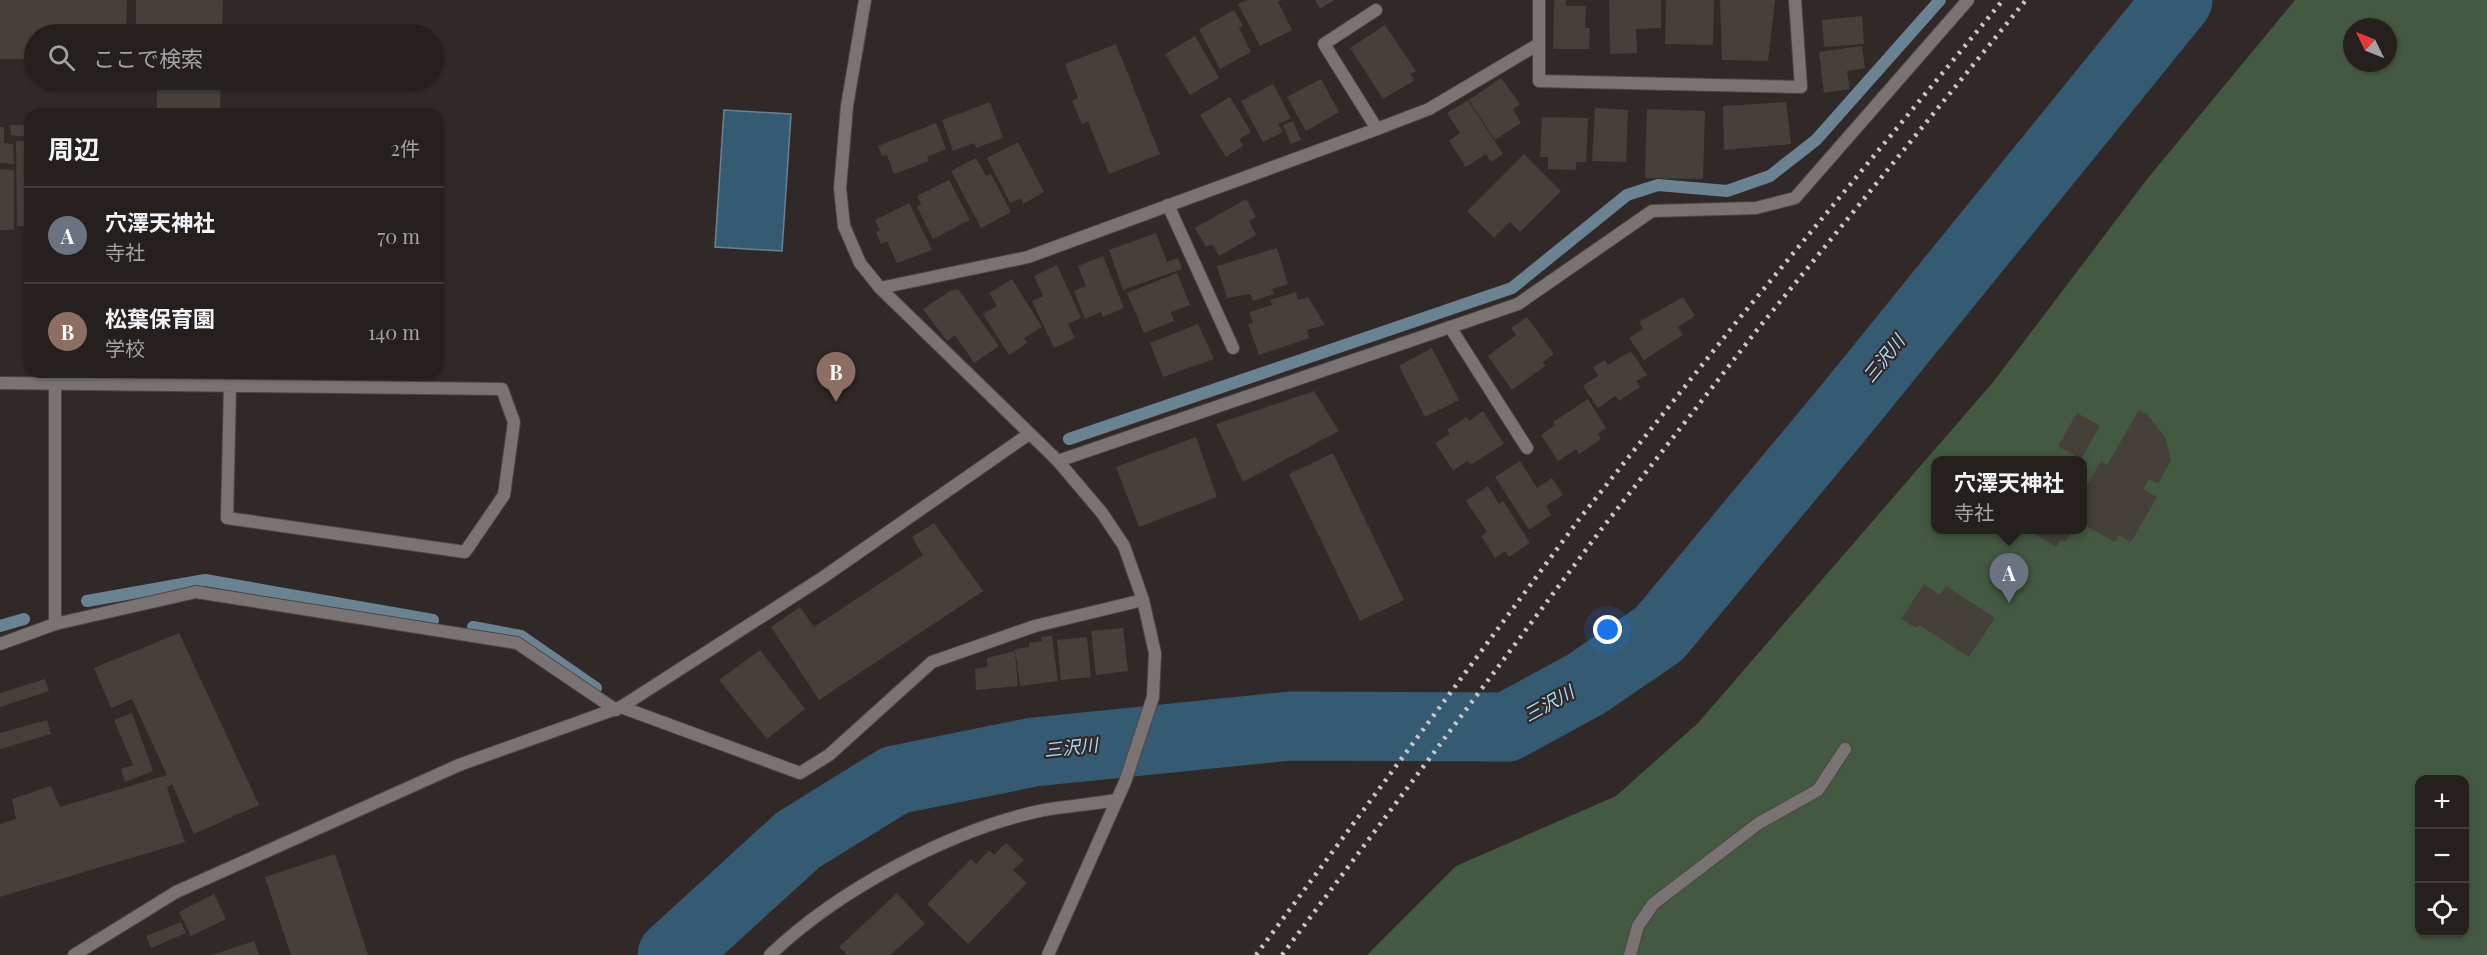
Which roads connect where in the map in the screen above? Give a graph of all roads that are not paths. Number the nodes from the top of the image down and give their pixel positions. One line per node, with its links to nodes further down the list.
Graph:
1 (865, 0): 9 (street)
2 (1539, 0): 6 (street)
3 (1796, 0): 6 (street)
4 (1968, 0): 10 (street)
5 (1376, 10): 7 (street)
6 (1537, 45): 7 (street)
7 (1377, 129): 8 (street)
8 (1168, 205): 9 (street); 11 (street)
9 (880, 288): 15 (street)
10 (1450, 327): 16 (street); 17 (street)
11 (1233, 348)
12 (0, 383): 13 (street)
13 (55, 385): 14 (street); 19 (street)
14 (230, 386): 14 (street)
15 (1029, 434): 17 (street); 21 (street)
16 (1527, 448)
17 (1058, 461): 18 (street)
18 (1143, 600): 21 (street); 23 (street)
19 (55, 624): 20 (street); 21 (street)
20 (0, 644)
21 (618, 708): 24 (street)
22 (1845, 749): 27 (street)
23 (1117, 800): 25 (street); 26 (street)
24 (74, 955)
25 (770, 955)
26 (1048, 955)
27 (1630, 955)

